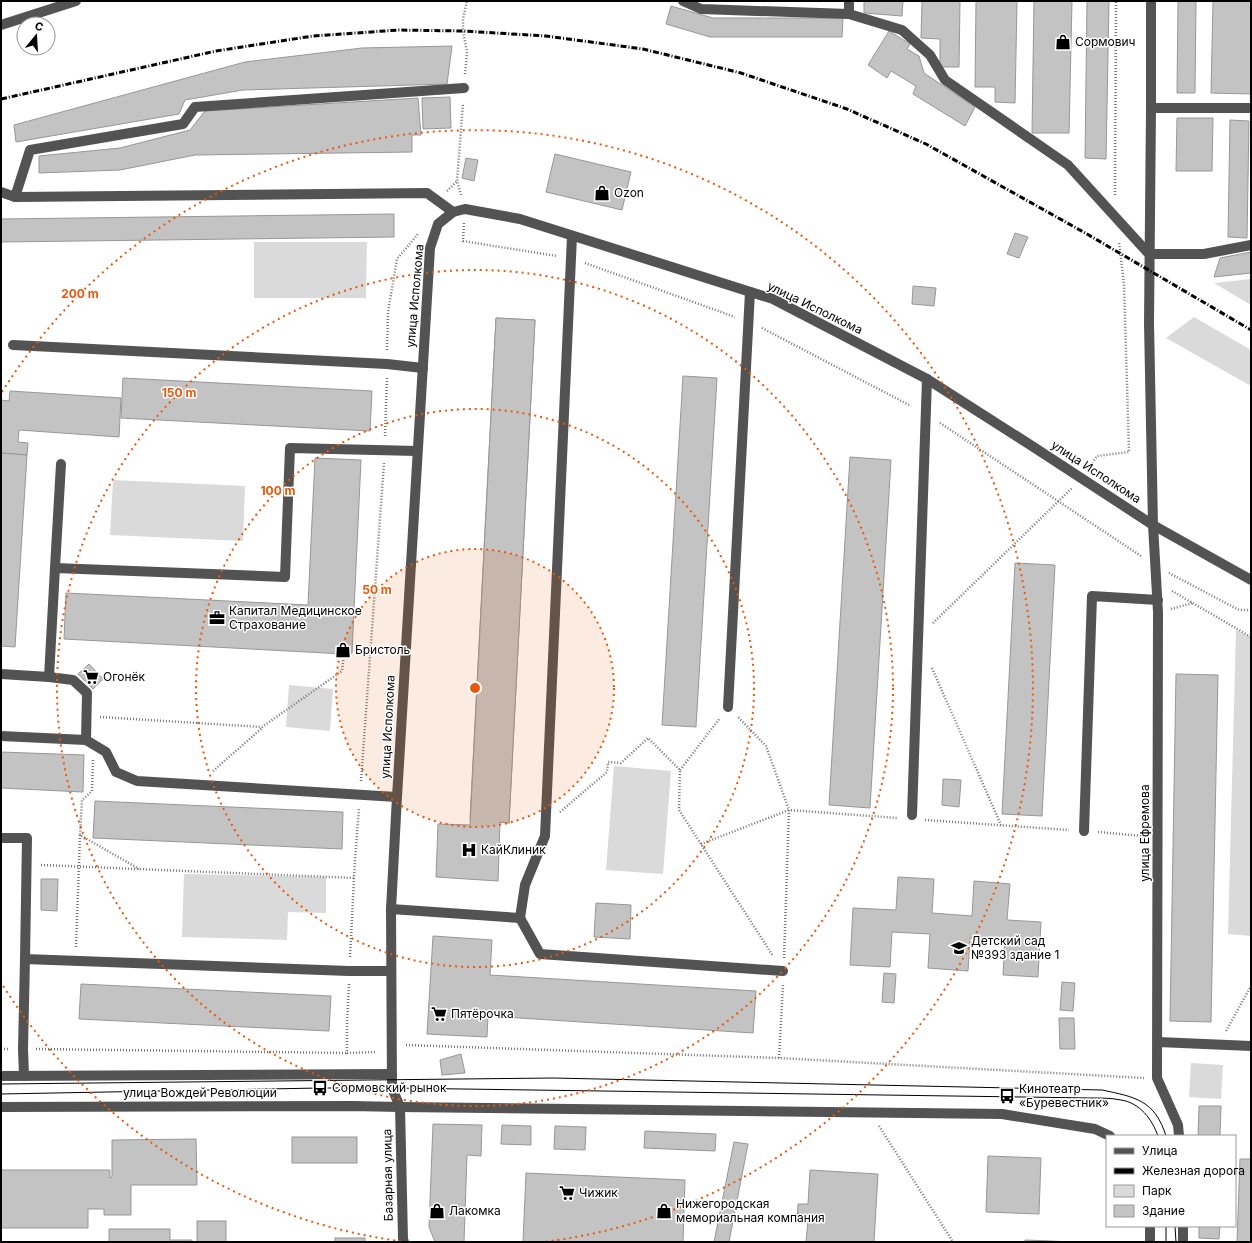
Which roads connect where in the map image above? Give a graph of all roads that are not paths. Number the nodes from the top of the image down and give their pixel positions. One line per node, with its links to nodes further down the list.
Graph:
1 (683, 1): 5 (street)
2 (849, 1): 5 (street)
3 (1151, 1): 8 (street, улица Ефремова)
4 (70, 2): 6 (street)
5 (849, 14): 15 (street)
6 (1, 25)
7 (464, 88): 11 (street)
8 (1151, 108): 9 (street); 15 (street, улица Ефремова)
9 (1251, 108)
10 (1, 192): 11 (street)
11 (15, 197): 12 (street)
12 (453, 212): 13 (street, улица Исполкома); 18 (street, улица Исполкома)
13 (572, 236): 16 (street, улица Исполкома); 36 (street)
14 (1251, 245): 15 (street)
15 (1149, 254): 22 (street, улица Ефремова)
16 (750, 292): 19 (street, улица Исполкома); 28 (street)
17 (13, 345): 18 (street)
18 (422, 368): 20 (street, улица Исполкома)
19 (927, 379): 22 (street, улица Исполкома); 32 (street)
20 (417, 451): 23 (street); 31 (street, улица Исполкома)
21 (61, 464): 23 (street)
22 (1153, 525): 24 (street, улица Исполкома); 25 (street, улица Ефремова)
23 (55, 568): 27 (street)
24 (1251, 580)
25 (1158, 600): 33 (street); 40 (street, улица Ефремова)
26 (1, 674): 27 (street)
27 (49, 677): 30 (street)
28 (728, 707)
29 (1, 736): 30 (street)
30 (90, 743): 31 (street)
31 (397, 797): 35 (street, улица Исполкома)
32 (912, 815)
33 (1084, 831)
34 (1, 838): 37 (street)
35 (392, 909): 36 (street); 38 (street, улица Исполкома)
36 (520, 918): 39 (street)
37 (25, 959): 38 (street); 44 (street)
38 (391, 971): 42 (street, улица Исполкома)
39 (783, 971)
40 (1158, 1042): 41 (street); 48 (street, улица Ефремова)
41 (1251, 1046)
42 (392, 1074): 44 (street, улица Вождей Революции); 46 (street, улица Исполкома)
43 (1, 1076): 44 (street, улица Вождей Революции)
44 (24, 1076)
45 (1, 1107): 46 (street, улица Вождей Революции)
46 (400, 1107): 47 (street, улица Вождей Революции); 51 (street, Базарная улица)
47 (1108, 1135)
48 (1179, 1135)
49 (1150, 1227): 52 (street)
50 (1182, 1227): 53 (street)
51 (404, 1242)
52 (1150, 1242)
53 (1183, 1242)

